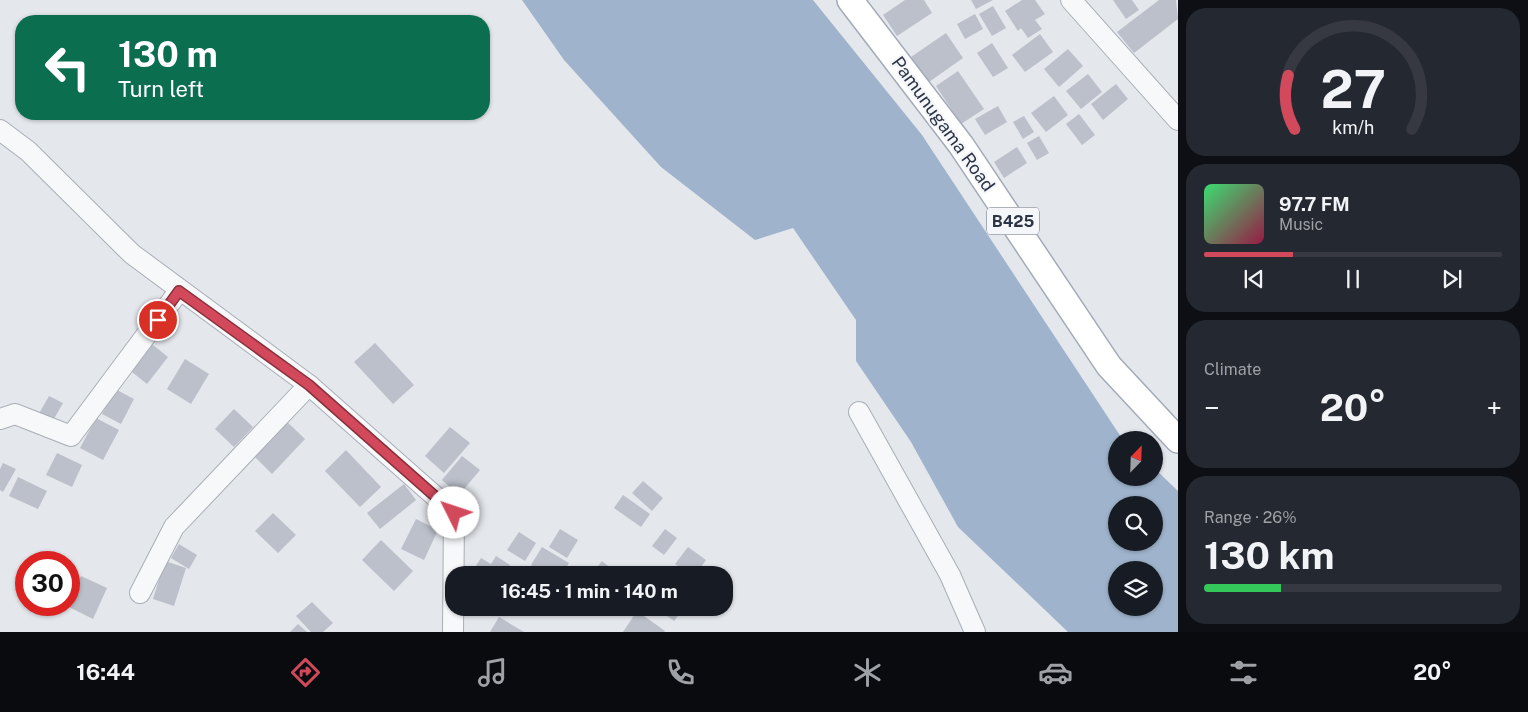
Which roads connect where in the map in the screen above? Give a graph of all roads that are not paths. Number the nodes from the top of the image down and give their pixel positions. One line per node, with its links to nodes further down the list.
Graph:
1 (850, 0): 9 (main road, Pamunugama Road / B425)
2 (1071, 0): 3 (street)
3 (1178, 120)
4 (0, 130): 5 (street)
5 (179, 291): 6 (street); 8 (street)
6 (309, 385): 10 (street); 11 (street)
7 (860, 412): 12 (street)
8 (0, 419)
9 (1178, 440)
10 (140, 593)
11 (453, 632)
12 (975, 632)

